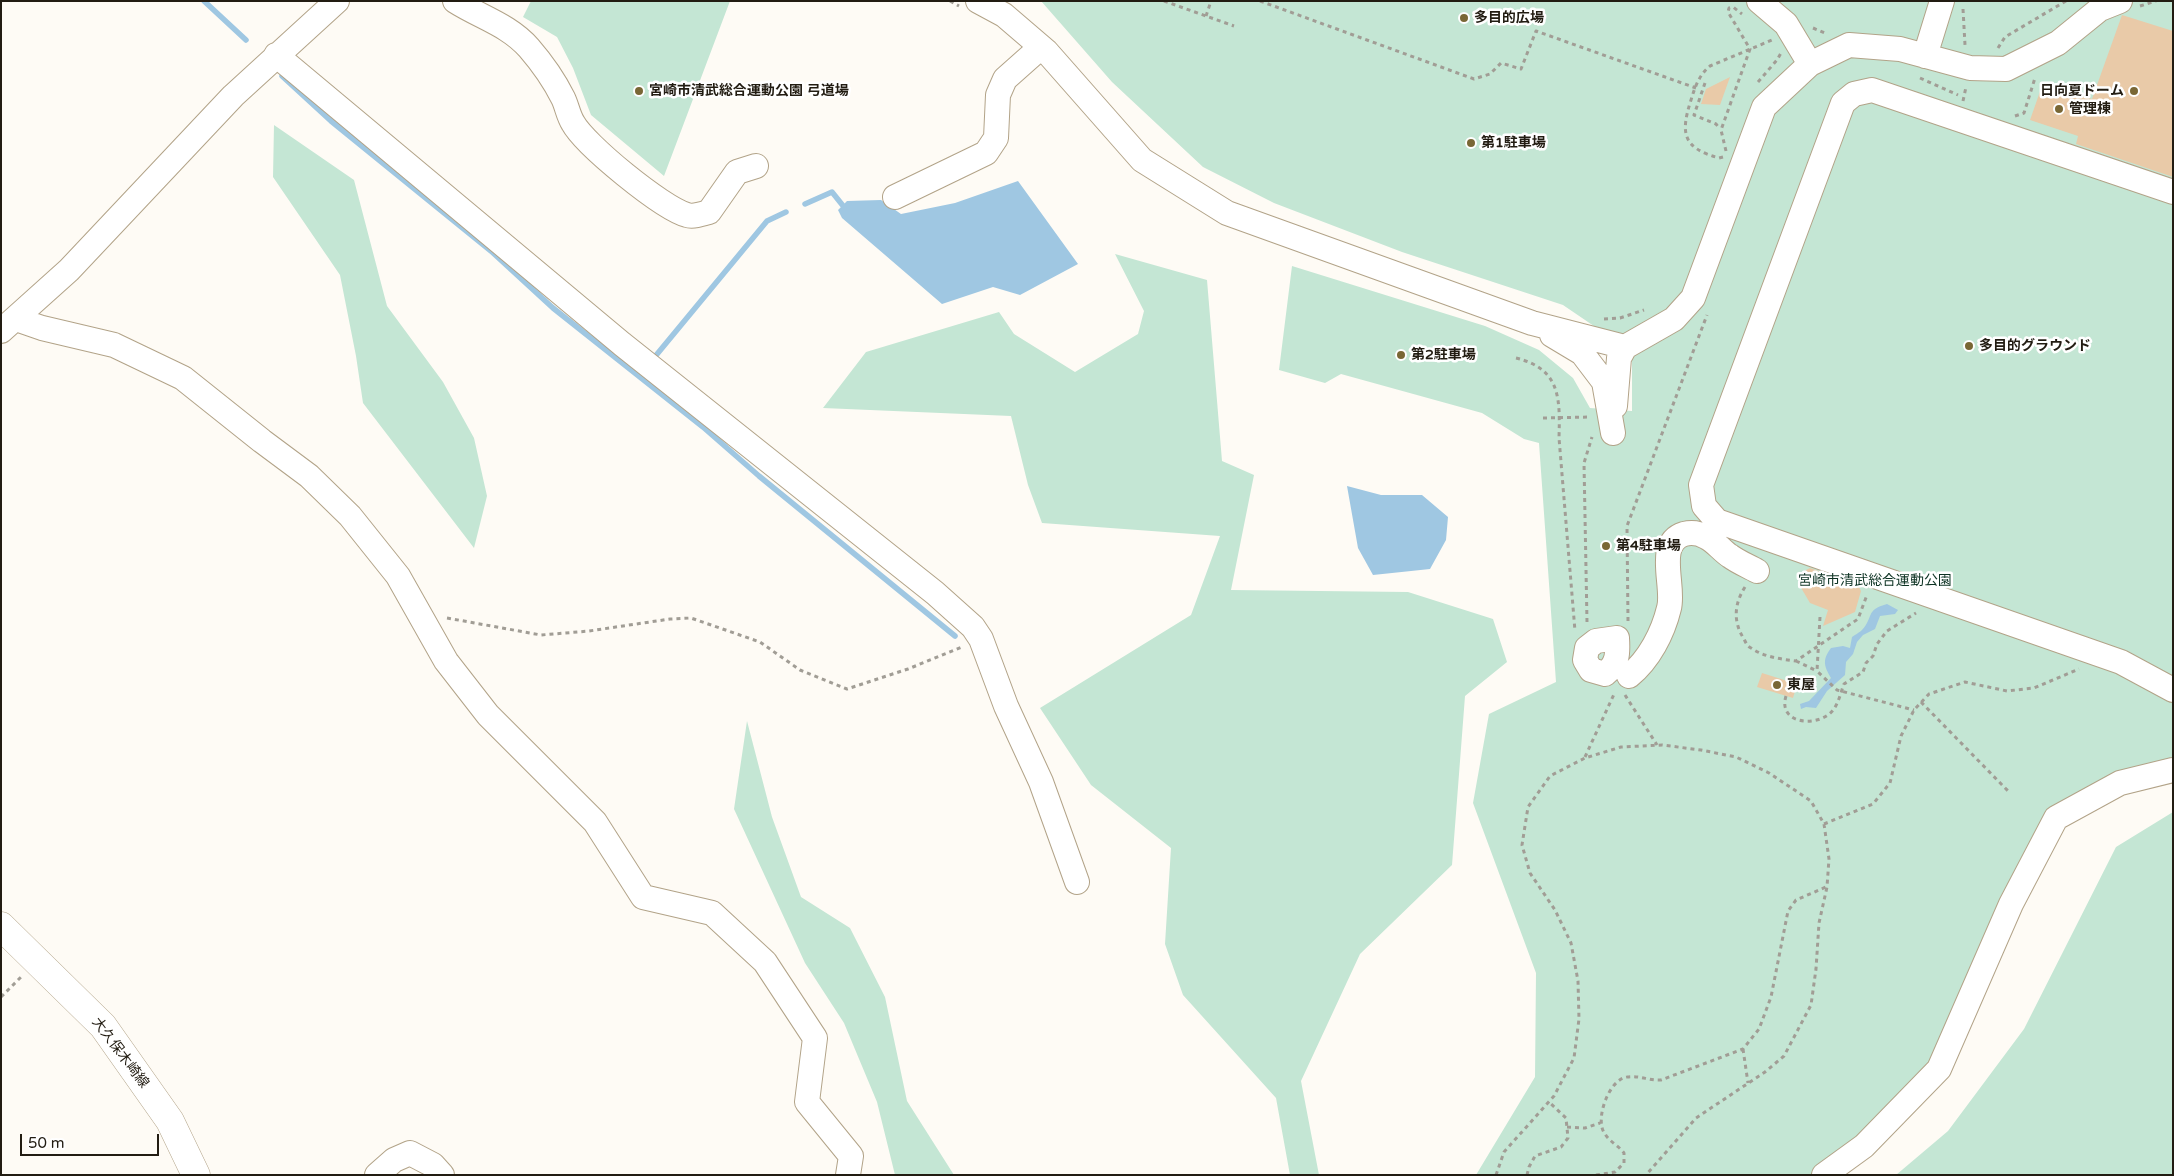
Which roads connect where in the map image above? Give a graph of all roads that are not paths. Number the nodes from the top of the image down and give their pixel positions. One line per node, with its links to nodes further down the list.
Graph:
1 (336, 1): 8 (street)
2 (455, 1): 11 (street)
3 (978, 1): 7 (street)
4 (1942, 1): 10 (street)
5 (2128, 4): 10 (street)
6 (1753, 10): 9 (street)
7 (1041, 47): 13 (street); 14 (street)
8 (276, 55): 15 (street); 21 (street)
9 (1810, 64): 10 (street); 16 (street)
10 (1921, 66)
11 (756, 166)
12 (2173, 192): 19 (street)
13 (895, 197)
14 (1532, 323): 16 (street); 16 (street)
15 (9, 325): 26 (street)
16 (1617, 345)
17 (1757, 571): 18 (street)
18 (1623, 680)
19 (2173, 690)
20 (2173, 770): 27 (street)
21 (1078, 882)
22 (1, 926): 23 (main road, 大久保木崎線)
23 (196, 1175)
24 (377, 1175): 25 (street)
25 (442, 1175)
26 (848, 1175)
27 (1824, 1175)

